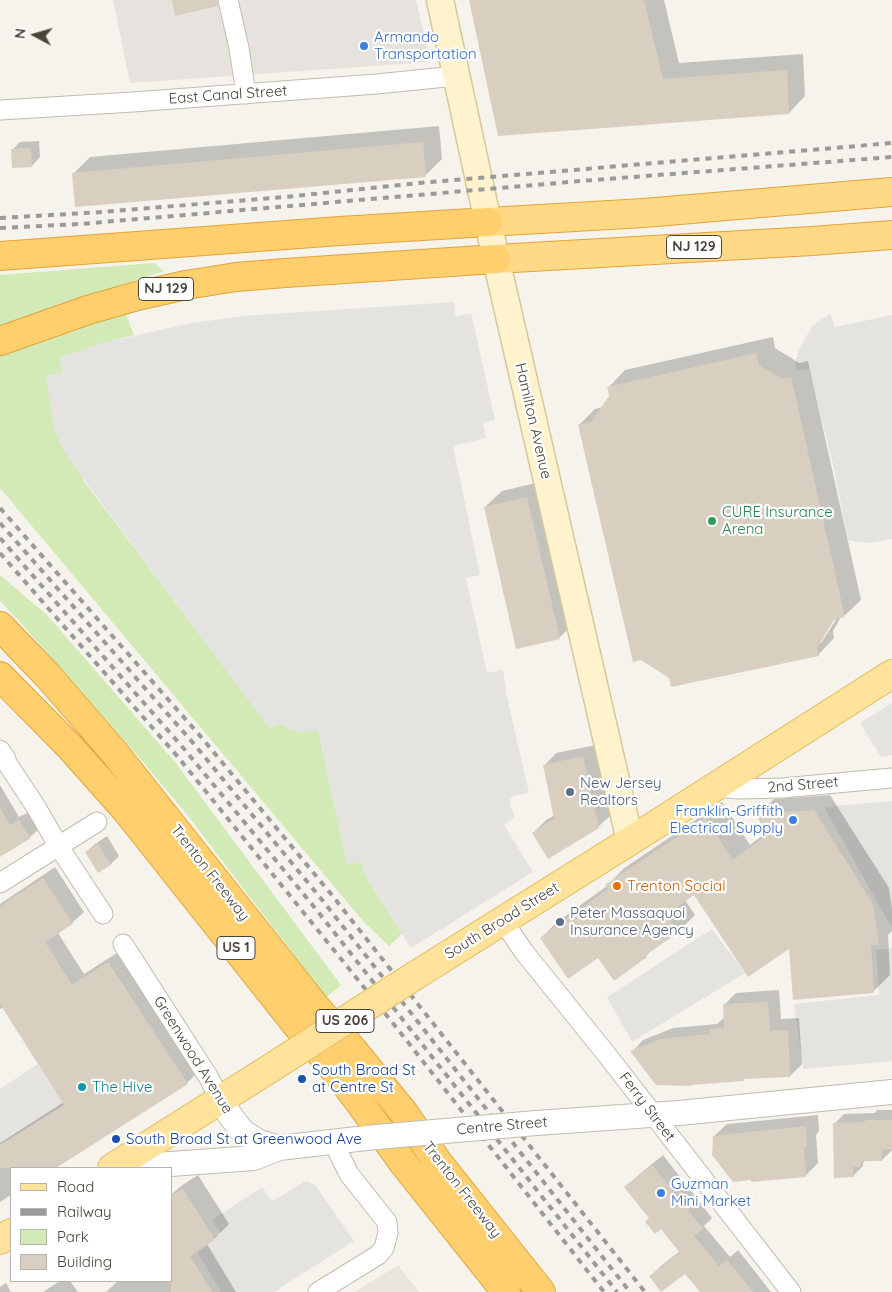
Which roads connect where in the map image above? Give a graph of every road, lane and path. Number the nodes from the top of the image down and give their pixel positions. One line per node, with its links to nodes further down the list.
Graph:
1 (228, 0): 4 (street)
2 (440, 0): 3 (main road, Hamilton Avenue)
3 (456, 76): 4 (street, East Canal Street); 7 (main road, Hamilton Avenue)
4 (246, 94): 5 (street, East Canal Street)
5 (0, 110)
6 (892, 192): 7 (highway)
7 (488, 222): 11 (highway); 12 (main road, Hamilton Avenue)
8 (892, 235): 9 (highway, NJ 129)
9 (812, 241): 10 (highway); 12 (highway, NJ 129)
10 (892, 246)
11 (0, 256)
12 (496, 259): 13 (highway, NJ 129); 21 (main road, Hamilton Avenue)
13 (0, 341)
14 (0, 626): 38 (highway, Trenton Freeway / US 1)
15 (892, 674): 19 (main road, South Broad Street / US 206)
16 (0, 676): 34 (highway, Trenton Freeway / US 1)
17 (0, 750): 22 (street)
18 (892, 778): 19 (street, 2nd Street)
19 (714, 787): 21 (main road, South Broad Street / US 206)
20 (97, 822): 22 (street)
21 (630, 841): 25 (main road, South Broad Street / US 206)
22 (59, 846): 23 (street); 24 (street)
23 (0, 883)
24 (103, 914)
25 (503, 921): 28 (main road, South Broad Street / US 206, bridge); 29 (street, Ferry Street)
26 (122, 944): 28 (street, Greenwood Avenue)
27 (892, 1092): 29 (street, Centre Street)
28 (220, 1100): 31 (street, Greenwood Avenue); 32 (main road, South Broad Street / US 206)
29 (654, 1115): 30 (street, Centre Street, bridge); 39 (street, Ferry Street)
30 (333, 1142): 31 (street, Centre Street); 35 (street)
31 (279, 1148): 33 (street, Centre Street)
32 (115, 1167)
33 (127, 1167)
34 (458, 1232): 36 (highway); 37 (highway, Trenton Freeway / US 1)
35 (318, 1292)
36 (493, 1292)
37 (506, 1292)
38 (541, 1292)
39 (791, 1292)

